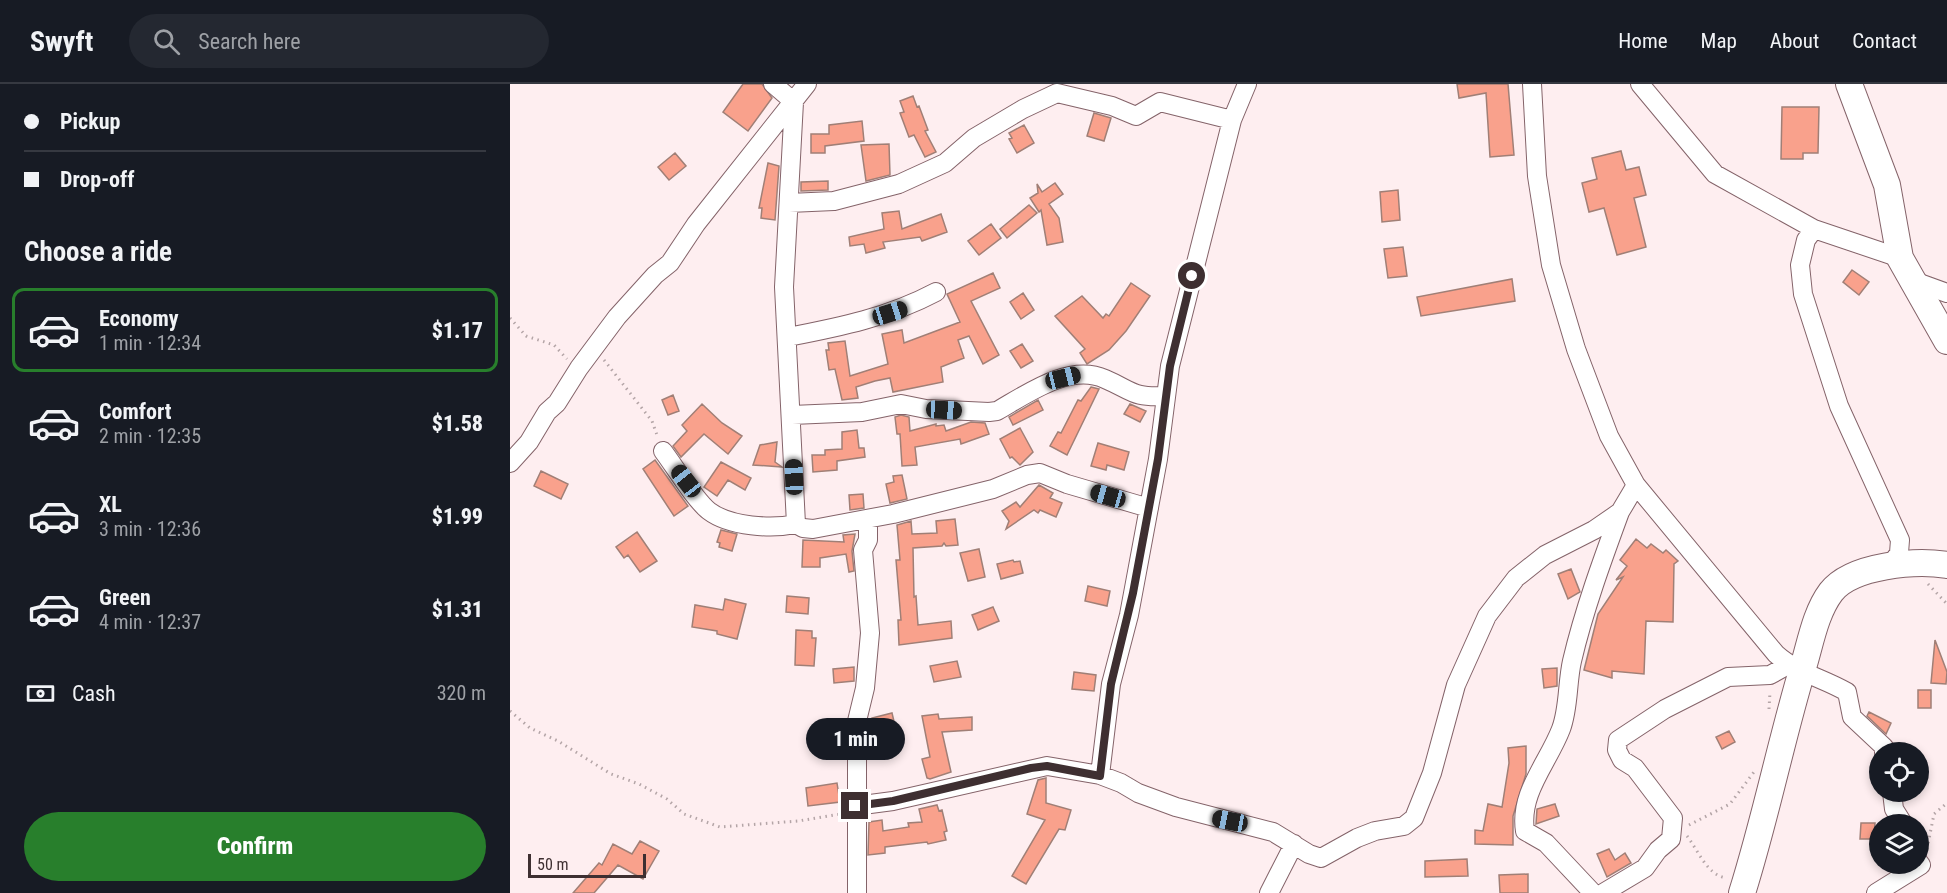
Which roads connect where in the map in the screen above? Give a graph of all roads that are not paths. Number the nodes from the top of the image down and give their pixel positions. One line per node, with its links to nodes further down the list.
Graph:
1 (773, 84): 7 (street)
2 (807, 84): 7 (street)
3 (1247, 84): 8 (street)
4 (1532, 84): 20 (street)
5 (1640, 84): 10 (street)
6 (1849, 84): 11 (street)
7 (794, 102): 9 (street); 19 (street)
8 (1232, 120): 9 (street); 16 (street)
9 (789, 203): 14 (street)
10 (1814, 229): 11 (street); 26 (street)
11 (1906, 269): 13 (street); 15 (street)
12 (936, 292): 14 (street)
13 (1947, 293)
14 (788, 337): 17 (street)
15 (1947, 341)
16 (1166, 396): 17 (street); 21 (street)
17 (792, 415): 24 (street)
18 (663, 451): 24 (street)
19 (510, 463)
20 (1636, 485): 22 (street); 27 (street)
21 (1149, 508): 23 (street); 29 (street)
22 (1620, 512): 31 (street); 36 (street)
23 (868, 519): 24 (street); 30 (street)
24 (796, 524)
25 (1947, 565): 26 (street)
26 (1890, 566): 27 (street)
27 (1795, 669): 28 (street); 33 (street); 37 (street)
28 (1879, 742)
29 (1100, 776): 30 (street); 31 (street)
30 (855, 806): 34 (street)
31 (1294, 844): 35 (street)
32 (1904, 874): 38 (street)
33 (1744, 886)
34 (857, 893)
35 (1269, 893)
36 (1593, 893)
37 (1603, 893)
38 (1876, 893)

